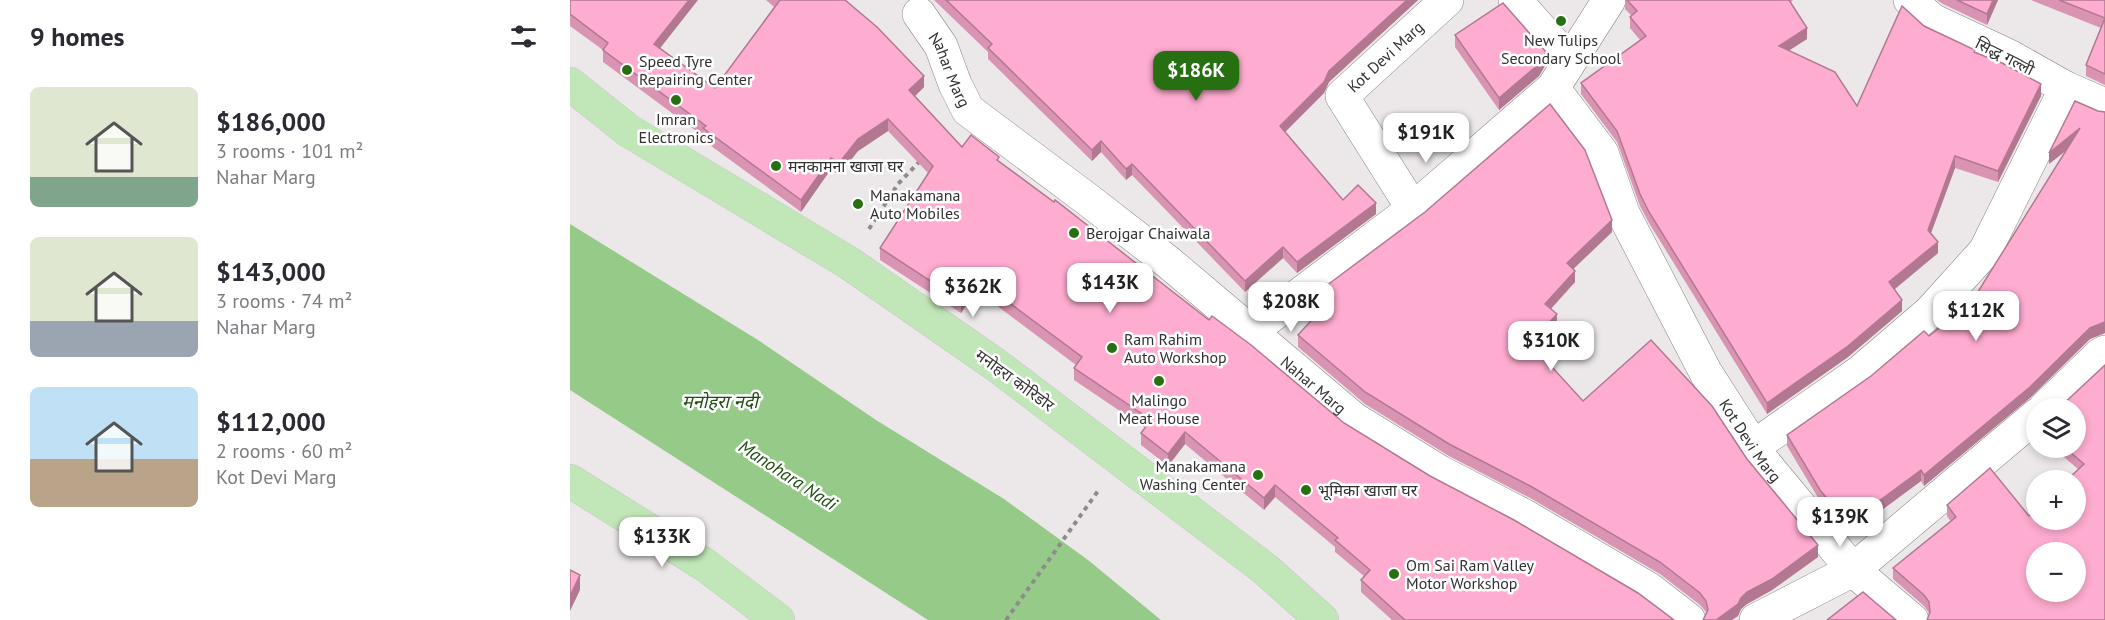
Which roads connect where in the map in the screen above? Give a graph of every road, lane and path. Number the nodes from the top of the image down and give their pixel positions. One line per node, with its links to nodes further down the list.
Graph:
1 (1447, 0): 11 (street, Kot Devi Marg)
2 (1515, 0): 6 (street, Kot Devi Marg)
3 (1609, 0): 6 (street)
4 (1910, 0): 8 (street, सिद्ध गल्ली)
5 (919, 5): 10 (street, Nahar Marg)
6 (1561, 75): 11 (street); 17 (street, Kot Devi Marg)
7 (570, 84): 12 (main road, मनोहरा कोरिडोर)
8 (2066, 88): 9 (street, सिद्ध गल्ली); 17 (street)
9 (2105, 105)
10 (968, 110): 12 (path); 13 (street, Nahar Marg)
11 (1413, 209): 13 (street)
12 (849, 263): 23 (main road, मनोहरा कोरिडोर)
13 (1250, 332): 24 (street, Nahar Marg)
14 (2105, 352): 15 (street)
15 (2055, 398)
16 (2026, 424): 20 (street)
17 (1754, 447): 20 (street, Kot Devi Marg)
18 (570, 481): 21 (main road)
19 (1098, 490): 22 (path)
20 (1853, 570): 25 (street); 26 (street, Kot Devi Marg)
21 (778, 620)
22 (1006, 620)
23 (1322, 620)
24 (1689, 620)
25 (1756, 620)
26 (1912, 620)

